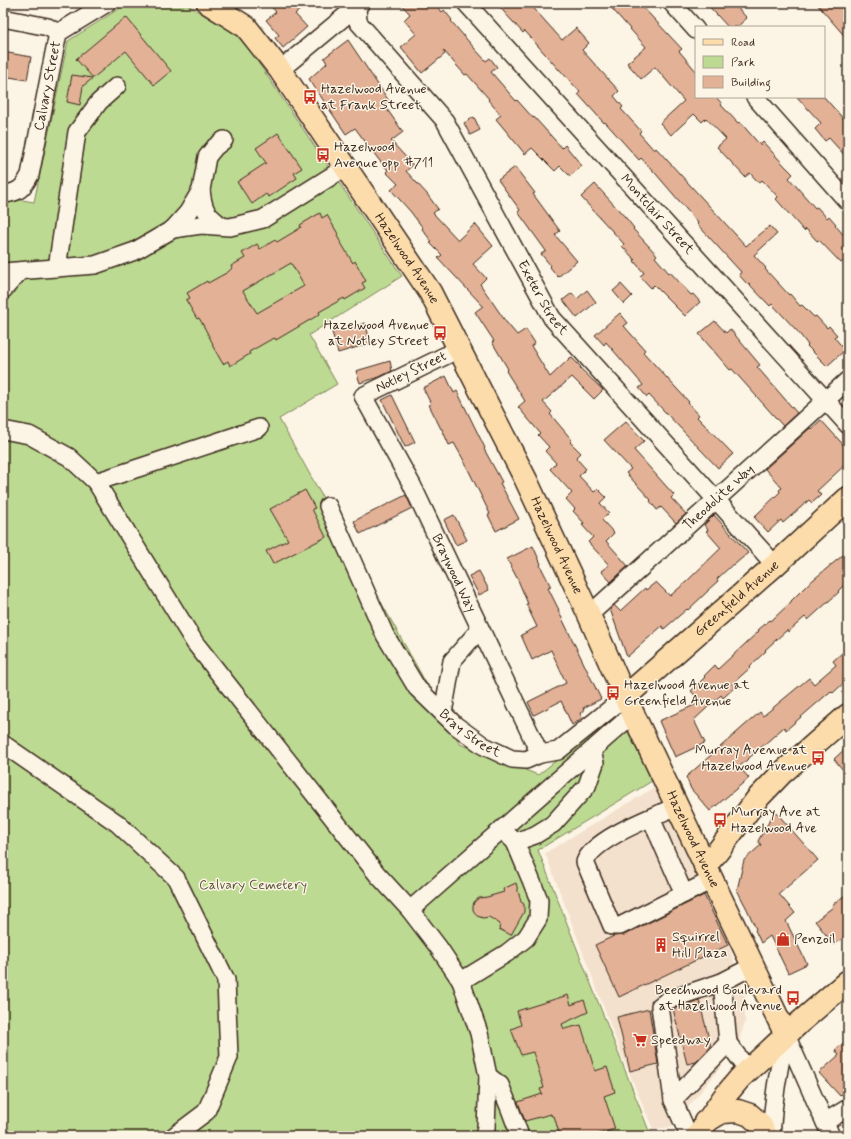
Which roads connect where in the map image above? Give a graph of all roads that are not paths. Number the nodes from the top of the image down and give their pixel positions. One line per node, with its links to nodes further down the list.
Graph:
1 (107, 3): 10 (street, Calvary Street)
2 (208, 3): 8 (main road, Hazelwood Avenue)
3 (226, 3): 8 (street)
4 (466, 3): 27 (street, Montclair Street)
5 (672, 3): 9 (street)
6 (357, 4): 11 (street); 33 (street, Exeter Street)
7 (3, 18): 10 (street)
8 (246, 27): 11 (main road, Hazelwood Avenue)
9 (695, 29)
10 (58, 33): 17 (street, Calvary Street)
11 (280, 70): 15 (main road, Hazelwood Avenue)
12 (117, 86): 21 (street)
13 (756, 98): 18 (street)
14 (224, 140): 16 (street)
15 (346, 167): 19 (street); 24 (main road, Hazelwood Avenue)
16 (201, 190): 19 (street); 20 (street)
17 (10, 193)
18 (848, 202)
19 (222, 226): 20 (street)
20 (173, 229): 21 (street)
21 (57, 268): 22 (street)
22 (11, 271): 23 (street)
23 (3, 290)
24 (459, 349): 26 (street, Notley Street); 36 (main road, Hazelwood Avenue)
25 (848, 380): 27 (street, Theodolite Way)
26 (363, 396): 37 (street, Braywood Way)
27 (826, 402): 28 (street, Montclair Street); 33 (street, Theodolite Way)
28 (848, 425)
29 (259, 428): 31 (street)
30 (3, 430): 31 (street)
31 (96, 482): 50 (street)
32 (848, 498): 35 (main road, Greenfield Avenue)
33 (716, 499): 35 (street, Exeter Street); 36 (street, Theodolite Way)
34 (328, 506): 39 (street, Bray Street)
35 (775, 565): 38 (main road, Greenfield Avenue)
36 (589, 615): 38 (main road, Hazelwood Avenue)
37 (480, 629): 39 (street); 43 (street, Braywood Way)
38 (629, 706): 42 (street); 43 (street, Bray Street); 44 (main road, Hazelwood Avenue)
39 (443, 713): 43 (street, Bray Street)
40 (848, 715): 48 (main road)
41 (3, 744): 63 (street)
42 (592, 751): 46 (street); 47 (street)
43 (540, 754)
44 (677, 806): 45 (street); 48 (main road, Hazelwood Avenue)
45 (651, 818): 49 (street); 49 (street)
46 (502, 829): 47 (street); 50 (street)
47 (516, 842): 52 (street)
48 (709, 873): 49 (street); 51 (main road, Hazelwood Avenue)
49 (684, 894)
50 (410, 910): 52 (street)
51 (753, 966): 54 (street); 55 (main road, Hazelwood Avenue)
52 (461, 981): 58 (street)
53 (848, 981): 55 (main road)
54 (722, 982): 56 (street); 59 (street)
55 (786, 1036): 57 (main road); 62 (street, Hazelwood Avenue); 68 (street)
56 (728, 1043): 57 (street); 59 (street)
57 (748, 1070): 61 (main road)
58 (488, 1076): 64 (street); 65 (street)
59 (673, 1100): 66 (street)
60 (848, 1108): 62 (street)
61 (701, 1129): 67 (main road)
62 (828, 1129)
63 (174, 1136)
64 (484, 1136)
65 (520, 1136)
66 (689, 1136)
67 (766, 1136)
68 (771, 1136)

